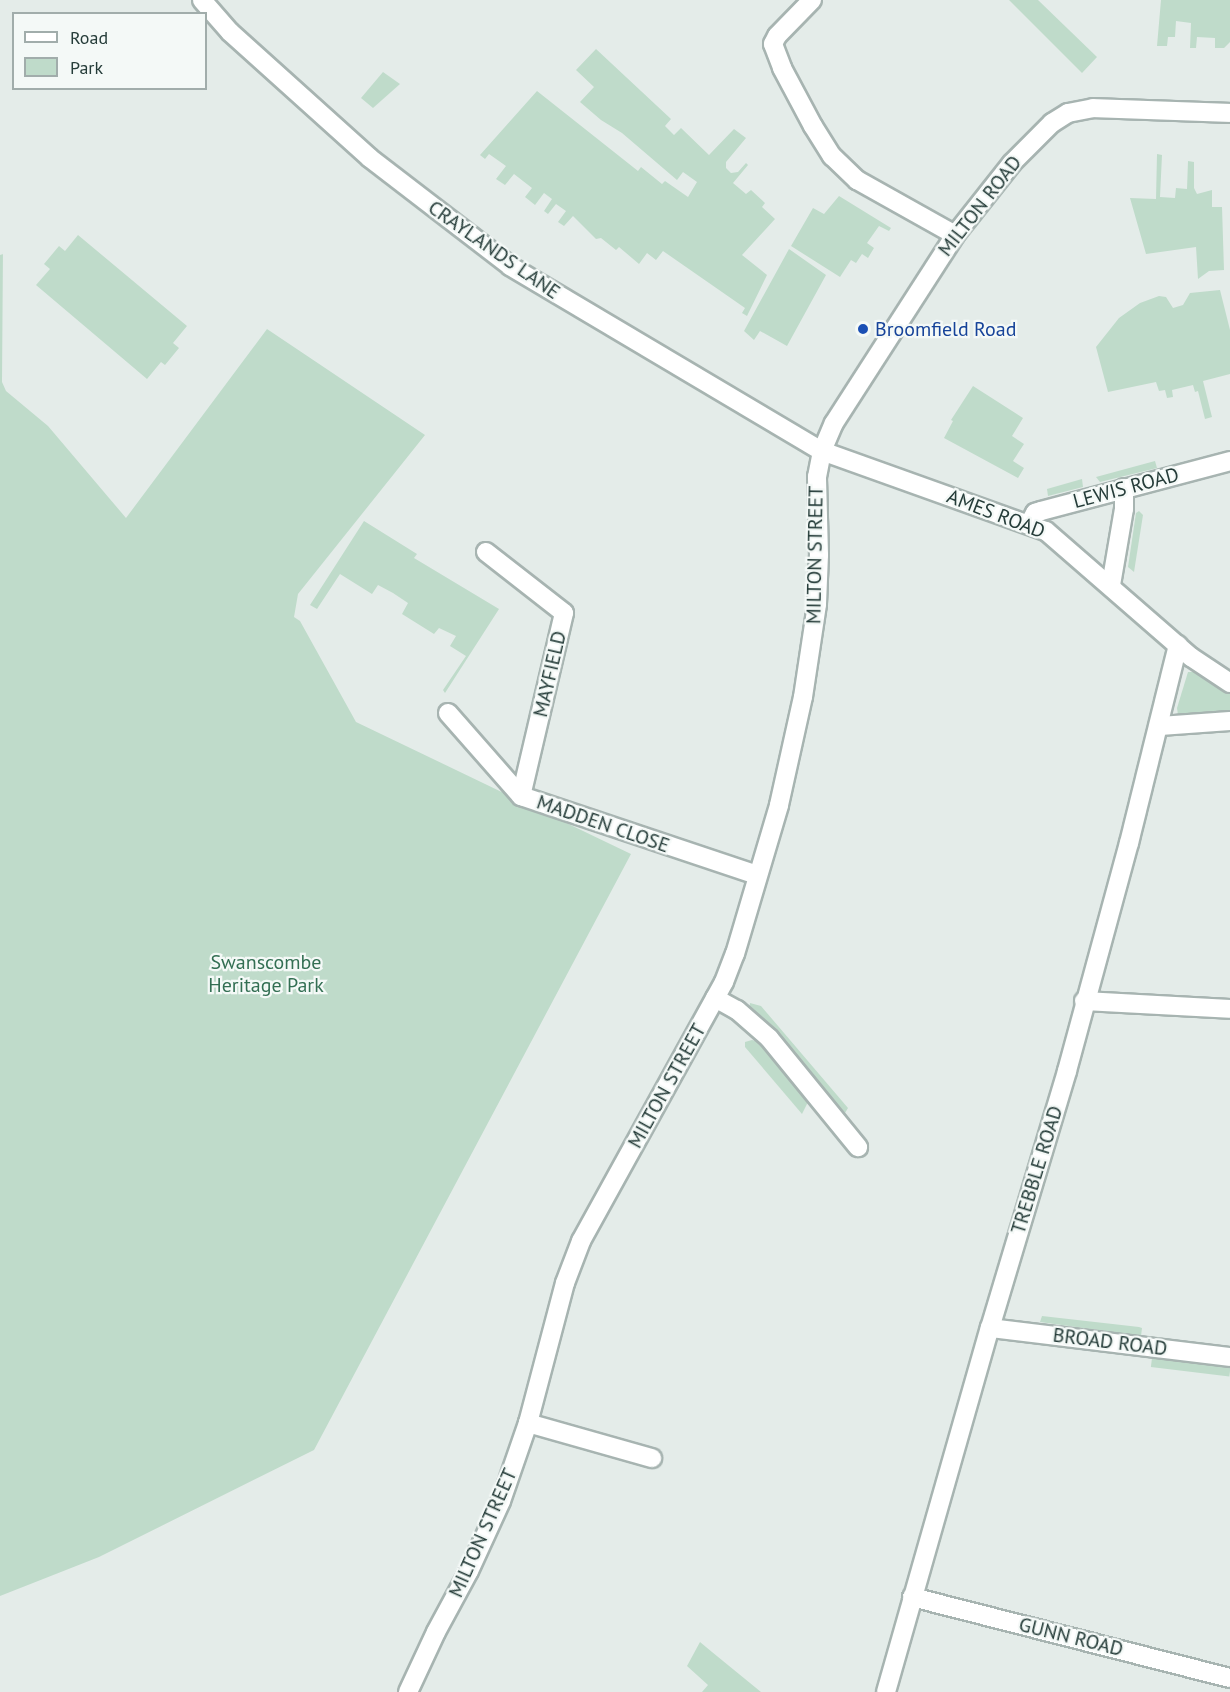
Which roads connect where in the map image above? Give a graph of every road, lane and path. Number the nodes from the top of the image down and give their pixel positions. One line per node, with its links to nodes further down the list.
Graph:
1 (202, 0): 5 (street, CRAYLANDS LANE)
2 (812, 0): 4 (street)
3 (1230, 113): 4 (street, MILTON ROAD)
4 (955, 236): 5 (street, MILTON ROAD)
5 (822, 452): 8 (street, AMES ROAD); 17 (street, MILTON STREET)
6 (1230, 461): 7 (street, LEWIS ROAD)
7 (1124, 488): 8 (street, LEWIS ROAD); 10 (street)
8 (1029, 524): 10 (street, AMES ROAD)
9 (486, 552): 16 (street, MAYFIELD)
10 (1111, 585): 11 (street, AMES ROAD)
11 (1178, 645): 12 (street, AMES ROAD); 15 (street, TREBBLE ROAD)
12 (1230, 683)
13 (448, 713): 16 (street, MADDEN CLOSE)
14 (1230, 721): 15 (street)
15 (1160, 726): 19 (street, TREBBLE ROAD)
16 (521, 796): 17 (street, MADDEN CLOSE)
17 (757, 874): 18 (street, MILTON STREET)
18 (715, 998): 21 (street); 24 (street, MILTON STREET)
19 (1084, 1001): 20 (street); 22 (street, TREBBLE ROAD)
20 (1230, 1009)
21 (858, 1147)
22 (990, 1328): 23 (street, BROAD ROAD); 26 (street, TREBBLE ROAD)
23 (1230, 1357)
24 (528, 1423): 25 (street); 28 (street, MILTON STREET)
25 (652, 1458)
26 (912, 1597): 27 (street, GUNN ROAD); 29 (street, TREBBLE ROAD)
27 (1230, 1678)
28 (408, 1692)
29 (886, 1692)

